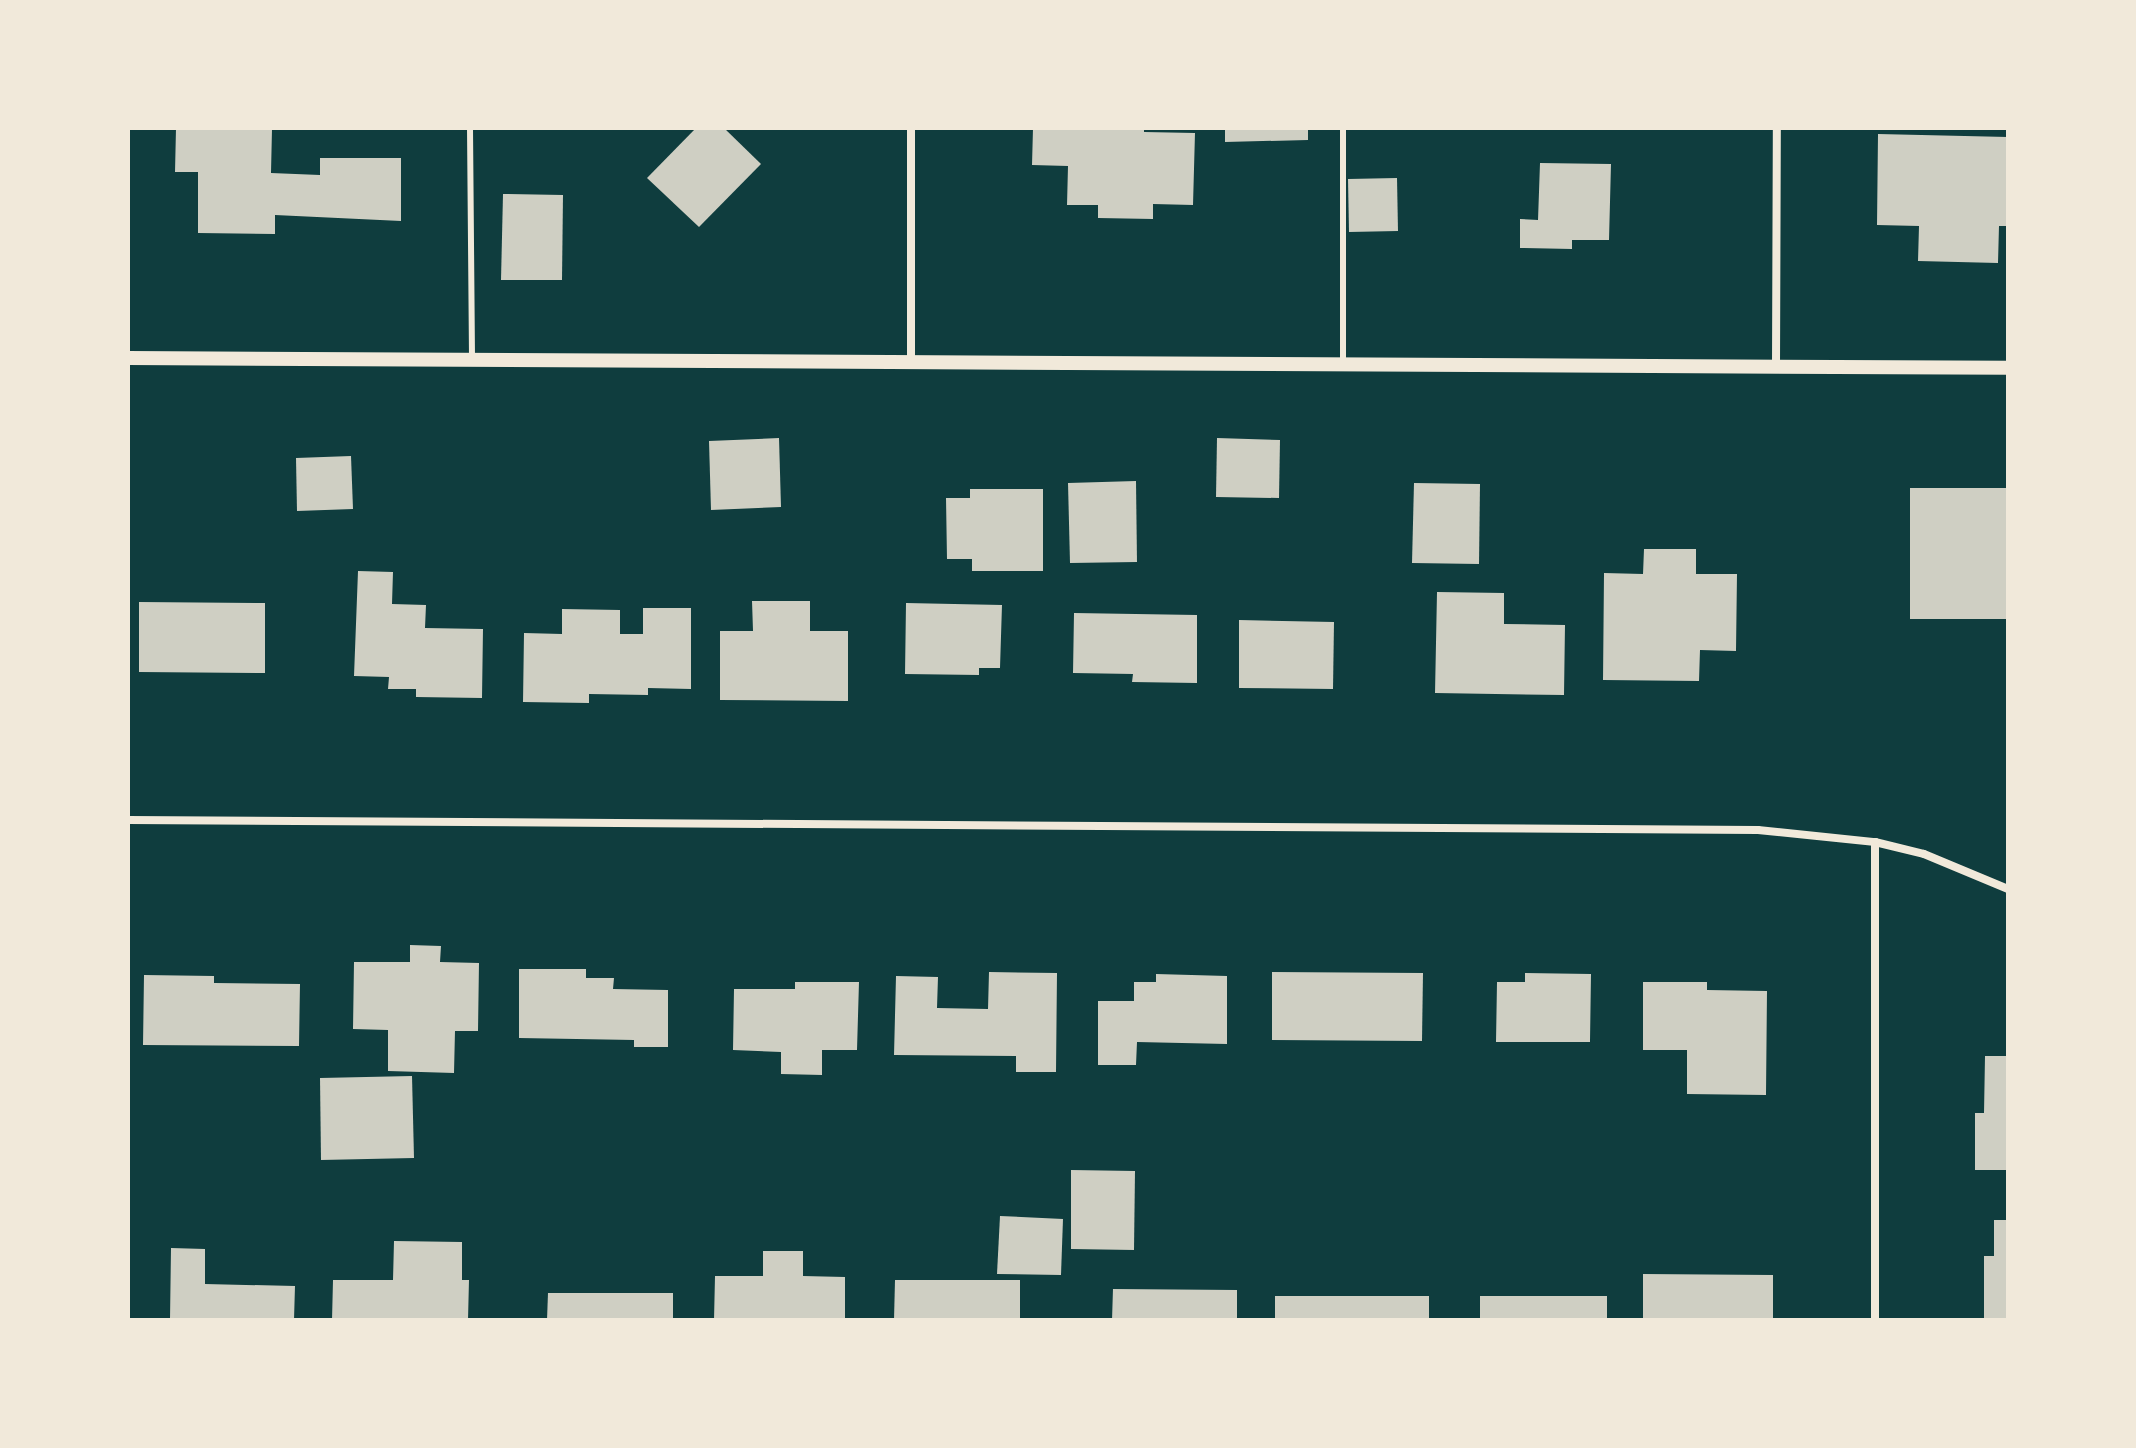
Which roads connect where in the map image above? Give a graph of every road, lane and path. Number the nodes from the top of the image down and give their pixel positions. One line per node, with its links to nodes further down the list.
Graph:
1 (470, 128): 6 (lane)
2 (911, 128): 7 (street)
3 (1343, 128): 8 (lane)
4 (1777, 128): 10 (street)
5 (128, 358): 6 (street)
6 (472, 360): 7 (street)
7 (911, 363): 8 (street)
8 (1343, 366): 10 (street)
9 (2008, 368): 10 (street)
10 (1776, 369)
11 (128, 820): 12 (street)
12 (1875, 842): 13 (street); 14 (street)
13 (2008, 889)
14 (1875, 1320)

